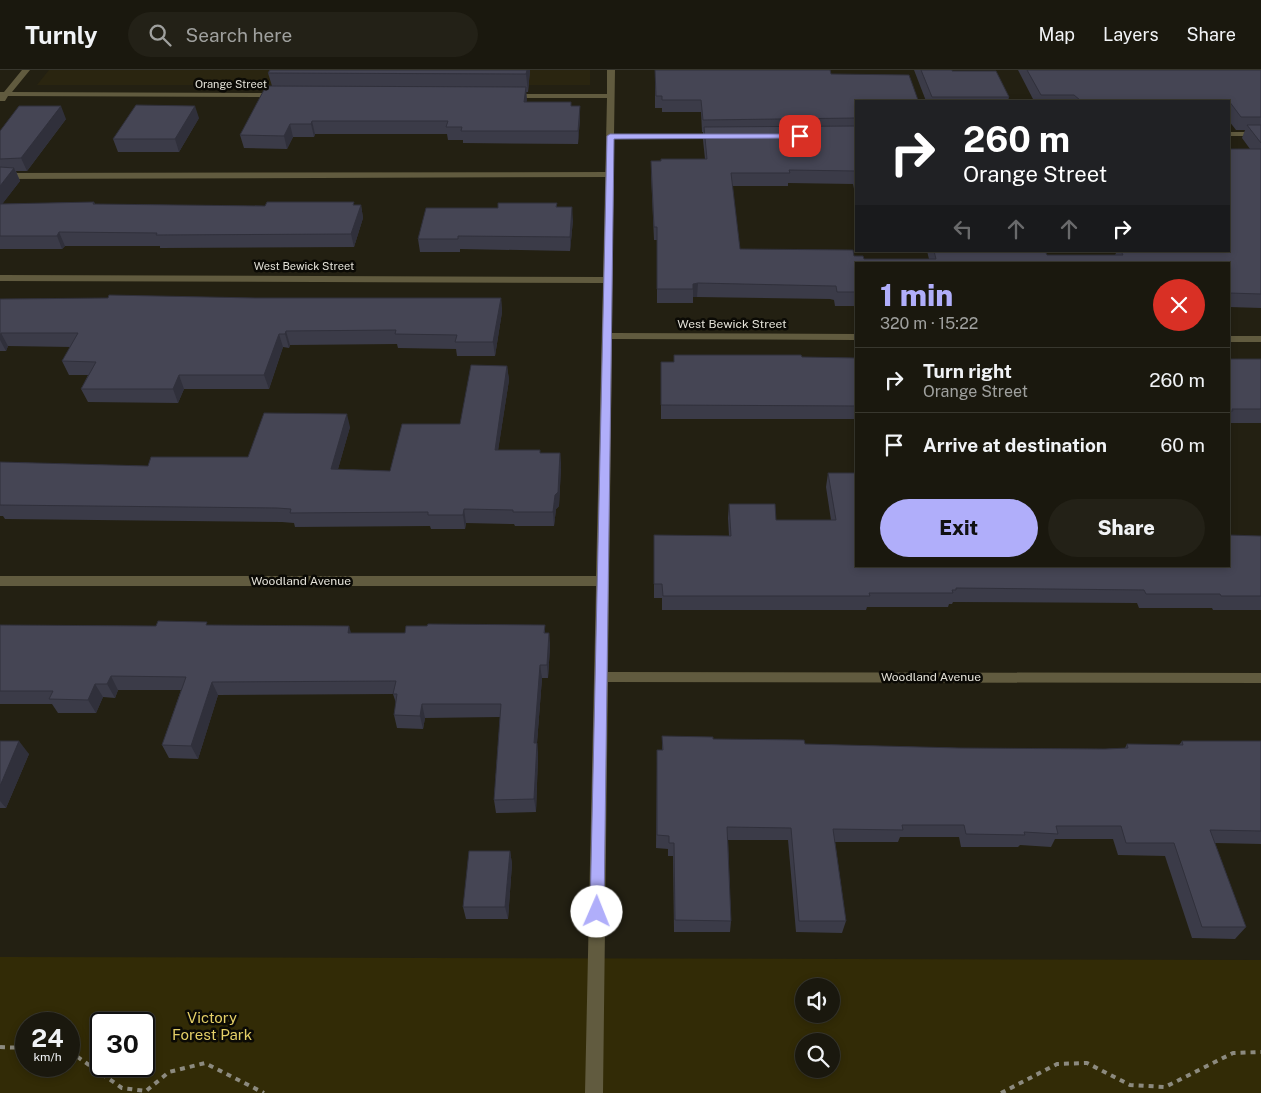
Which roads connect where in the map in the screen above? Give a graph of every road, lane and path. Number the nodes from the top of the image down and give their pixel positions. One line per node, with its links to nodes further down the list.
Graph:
1 (26, 70): 3 (street)
2 (611, 70): 6 (street)
3 (3, 94): 4 (street, Orange Street); 7 (street)
4 (287, 95)
5 (504, 96): 6 (street)
6 (611, 96): 10 (street)
7 (0, 102)
8 (1230, 134): 9 (street)
9 (1261, 134)
10 (610, 136): 11 (street); 12 (street)
11 (728, 136)
12 (610, 175): 13 (street); 15 (street)
13 (0, 176)
14 (0, 278): 15 (street, West Bewick Street)
15 (608, 280): 16 (street)
16 (607, 336): 17 (street, West Bewick Street); 21 (street)
17 (855, 337)
18 (1230, 339): 19 (street)
19 (1261, 339)
20 (0, 581): 21 (street, Woodland Avenue)
21 (602, 581): 22 (street)
22 (601, 677): 23 (street, Woodland Avenue); 29 (street)
23 (1261, 678)
24 (0, 1047): 25 (path)
25 (15, 1048)
26 (1261, 1052): 30 (path)
27 (80, 1059): 28 (path)
28 (264, 1093)
29 (594, 1093)
30 (1001, 1093)

